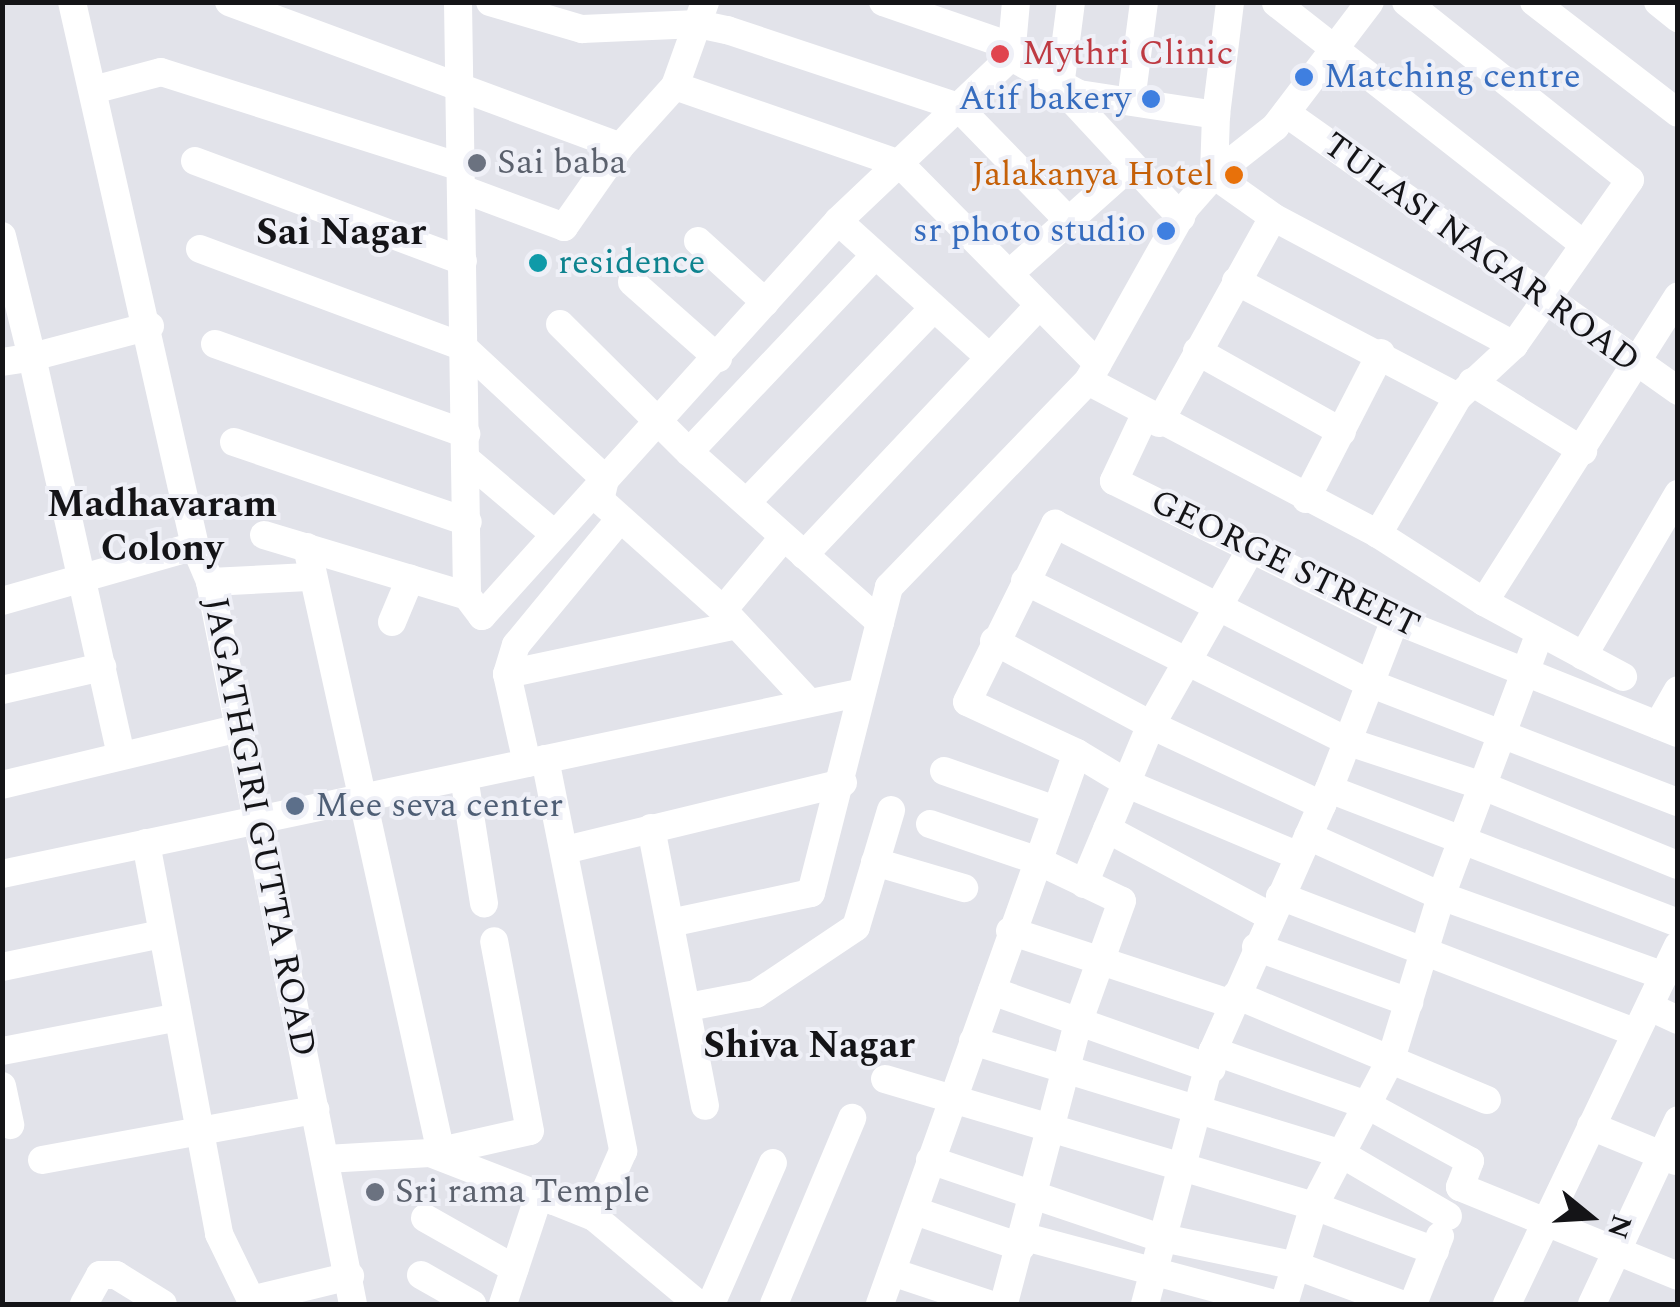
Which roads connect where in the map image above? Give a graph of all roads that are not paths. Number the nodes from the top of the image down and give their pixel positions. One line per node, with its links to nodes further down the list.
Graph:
1 (72, 2): 21 (street, JAGATHGIRI GUTTA ROAD)
2 (230, 2): 20 (street)
3 (458, 2): 20 (street)
4 (490, 2): 15 (street)
5 (883, 2): 18 (street)
6 (1016, 2): 18 (street)
7 (1072, 2): 22 (street)
8 (1144, 2): 23 (street)
9 (1230, 2): 27 (street)
10 (1370, 2): 17 (street)
11 (1406, 2): 40 (street)
12 (1534, 2): 26 (street)
13 (1658, 2): 16 (street)
14 (1276, 3): 17 (street)
15 (702, 13): 19 (street); 24 (street)
16 (1678, 18)
17 (1336, 46): 25 (street); 40 (street)
18 (1010, 51): 22 (street); 24 (street)
19 (676, 86): 28 (street); 30 (street)
20 (456, 87): 28 (street); 33 (street)
21 (94, 90): 33 (street); 53 (street, JAGATHGIRI GUTTA ROAD)
22 (1070, 91): 23 (street); 31 (street); 34 (street)
23 (1131, 100): 27 (street)
24 (958, 108): 30 (street); 36 (street)
25 (1286, 113): 32 (street); 48 (street, TULASI NAGAR ROAD)
26 (1678, 113)
27 (1216, 115): 32 (street)
28 (620, 147): 33 (street)
29 (195, 161): 43 (street)
30 (900, 164): 37 (street); 44 (street)
31 (1129, 168): 34 (street); 36 (street)
32 (1214, 175): 34 (street); 35 (street)
33 (461, 178): 43 (street)
34 (1183, 212): 64 (street)
35 (1274, 217): 45 (street); 55 (street)
36 (1068, 220): 44 (street)
37 (838, 221): 42 (street); 49 (street)
38 (2, 236): 59 (street)
39 (698, 242): 49 (street)
40 (1584, 244): 48 (street)
41 (200, 249): 56 (street)
42 (876, 255): 51 (street); 72 (street)
43 (463, 261): 56 (street)
44 (1009, 274): 50 (street)
45 (1236, 280): 57 (street); 58 (street)
46 (632, 282): 61 (street)
47 (1678, 296): 63 (street)
48 (1545, 299): 55 (street); 63 (street, TULASI NAGAR ROAD)
49 (765, 302): 61 (street)
50 (1039, 306): 60 (street); 64 (street)
51 (934, 308): 60 (street); 77 (street)
52 (560, 324): 68 (street)
53 (150, 326): 59 (street); 83 (street, JAGATHGIRI GUTTA ROAD)
54 (215, 344): 71 (street)
55 (1514, 346): 65 (street)
56 (463, 347): 71 (street); 74 (street)
57 (1198, 351): 67 (street); 69 (street)
58 (1382, 353): 65 (street); 69 (street)
59 (32, 356): 62 (street); 88 (street)
60 (989, 357): 84 (street)
61 (718, 358): 68 (street)
62 (2, 362)
63 (1635, 366): 66 (street, TULASI NAGAR ROAD); 73 (street)
64 (1093, 372): 67 (street); 99 (street)
65 (1465, 390): 73 (street); 81 (street)
66 (1678, 391)
67 (1152, 419): 76 (street); 85 (street, GEORGE STREET)
68 (659, 421): 72 (street); 74 (street)
69 (1342, 432): 76 (street)
70 (234, 442): 79 (street)
71 (466, 447): 79 (street); 80 (street)
72 (689, 452): 77 (street)
73 (1583, 452): 94 (street)
74 (604, 479): 78 (street); 80 (street)
75 (1678, 494): 102 (street)
76 (1306, 499): 81 (street)
77 (746, 502): 84 (street)
78 (620, 519): 96 (street); 106 (street)
79 (468, 522): 92 (street)
80 (553, 533): 92 (street)
81 (1378, 534): 94 (street)
82 (264, 535): 86 (street)
83 (195, 546): 88 (street); 90 (street, JAGATHGIRI GUTTA ROAD)
84 (794, 546): 96 (street); 99 (street)
85 (1252, 547): 95 (street); 97 (street, GEORGE STREET)
86 (307, 548): 87 (street); 89 (street)
87 (308, 577): 90 (street); 128 (street)
88 (86, 579): 93 (street); 104 (street)
89 (410, 579): 92 (street); 98 (street)
90 (210, 582): 114 (street, JAGATHGIRI GUTTA ROAD)
91 (1024, 582): 95 (street); 101 (street); 103 (street)
92 (466, 596)
93 (2, 602)
94 (1484, 602): 100 (street)
95 (1219, 604): 103 (street); 108 (street)
96 (730, 618): 106 (street); 112 (street)
97 (1395, 620): 105 (street, GEORGE STREET); 108 (street)
98 (392, 622)
99 (880, 622): 111 (street)
100 (1540, 633): 102 (street); 105 (street)
101 (994, 640): 113 (street); 118 (street)
102 (1583, 656): 107 (street)
103 (1190, 662): 113 (street); 117 (street)
104 (102, 668): 109 (street); 119 (street)
105 (1525, 673): 115 (street, GEORGE STREET); 116 (street)
106 (508, 674): 120 (street)
107 (1623, 677)
108 (1369, 683): 116 (street); 117 (street)
109 (2, 690)
110 (1678, 690): 115 (street)
111 (858, 693): 112 (street); 123 (street)
112 (807, 700): 120 (street)
113 (1151, 725): 125 (street); 127 (street)
114 (236, 728): 119 (street); 132 (street, JAGATHGIRI GUTTA ROAD)
115 (1668, 729)
116 (1502, 732): 126 (street); 129 (street)
117 (1349, 742): 126 (street); 127 (street)
118 (1077, 753): 125 (street); 131 (street)
119 (121, 754): 124 (street)
120 (536, 761): 122 (street); 139 (street)
121 (944, 771): 131 (street)
122 (464, 776): 128 (street); 147 (street)
123 (842, 783): 134 (street); 149 (street)
124 (2, 785)
125 (1130, 786): 135 (street); 138 (street)
126 (1482, 786): 136 (street); 142 (street)
127 (1326, 797): 136 (street); 138 (street)
128 (358, 800): 132 (street); 189 (street)
129 (1678, 802)
130 (891, 810): 141 (street)
131 (1056, 810): 140 (street)
132 (256, 819): 137 (street); 180 (street, JAGATHGIRI GUTTA ROAD)
133 (930, 824): 140 (street)
134 (651, 828): 139 (street); 149 (street)
135 (1108, 830): 144 (street); 148 (street)
136 (1461, 840): 146 (street); 150 (street)
137 (146, 843): 143 (street); 152 (street)
138 (1303, 846): 146 (street); 148 (street)
139 (565, 850): 202 (street)
140 (1036, 860): 144 (street); 151 (street)
141 (875, 862): 145 (street); 164 (street)
142 (1678, 865)
143 (2, 874)
144 (1084, 884): 157 (street)
145 (964, 888)
146 (1441, 896): 156 (street); 159 (street)
147 (484, 904)
148 (1275, 906): 155 (street); 156 (street)
149 (670, 923): 164 (street)
150 (1678, 923)
151 (1010, 932): 157 (street); 160 (street)
152 (162, 934): 158 (street); 165 (street)
153 (494, 941): 189 (street)
154 (1678, 946): 159 (street)
155 (1256, 947): 161 (street); 162 (street)
156 (1425, 952): 162 (street); 168 (street)
157 (1101, 962): 161 (street); 167 (street)
158 (2, 967)
159 (1664, 976): 163 (street)
160 (992, 991): 167 (street); 169 (street)
161 (1234, 999): 171 (street); 172 (street)
162 (1410, 1002): 171 (street)
163 (1650, 1007): 166 (street); 168 (street)
164 (688, 1008): 178 (street)
165 (178, 1016): 170 (street); 186 (street)
166 (1678, 1020)
167 (1078, 1023): 172 (street); 173 (street)
168 (1635, 1032): 185 (street)
169 (974, 1042): 173 (street); 176 (street)
170 (2, 1051)
171 (1391, 1059): 177 (street); 179 (street)
172 (1212, 1060): 179 (street); 181 (street)
173 (1068, 1072): 181 (street); 187 (street)
174 (885, 1079): 176 (street)
175 (2, 1086): 184 (street)
176 (952, 1100): 187 (street); 193 (street)
177 (1487, 1100)
178 (706, 1106)
179 (1369, 1106): 188 (street); 196 (street)
180 (316, 1110): 186 (street); 191 (street, JAGATHGIRI GUTTA ROAD)
181 (1200, 1111): 188 (street); 195 (street)
182 (852, 1118): 222 (street)
183 (1678, 1120): 190 (street)
184 (10, 1124)
185 (1591, 1126): 190 (street); 204 (street)
186 (204, 1131): 192 (street); 215 (street)
187 (1054, 1133): 195 (street); 198 (street)
188 (1340, 1152): 199 (street); 201 (street)
189 (436, 1153): 191 (street); 197 (street)
190 (1669, 1158): 208 (street)
191 (326, 1159): 215 (street, JAGATHGIRI GUTTA ROAD)
192 (42, 1160)
193 (930, 1160): 198 (street); 200 (street)
194 (773, 1163): 221 (street)
195 (1182, 1165): 199 (street); 205 (street)
196 (1460, 1188): 201 (street); 204 (street)
197 (539, 1196): 202 (street); 210 (street)
198 (1036, 1197): 205 (street); 206 (street)
199 (1314, 1206): 207 (street); 209 (street)
200 (914, 1211): 206 (street); 211 (street)
201 (1448, 1216): 207 (street)
202 (594, 1217): 220 (street)
203 (425, 1218): 210 (street)
204 (1546, 1222): 208 (street); 231 (street)
205 (1158, 1238): 209 (street); 212 (street)
206 (1023, 1242): 212 (street); 225 (street)
207 (1435, 1251): 230 (street)
208 (1616, 1251): 214 (street); 232 (street)
209 (1297, 1266): 228 (street); 229 (street)
210 (514, 1269): 219 (street)
211 (892, 1272): 223 (street); 224 (street)
212 (1151, 1274): 226 (street); 227 (street)
213 (421, 1275): 218 (street)
214 (1678, 1276)
215 (354, 1297)
216 (84, 1304): 217 (street)
217 (164, 1304)
218 (472, 1304)
219 (503, 1304)
220 (698, 1304)
221 (711, 1304)
222 (774, 1304)
223 (880, 1304)
224 (988, 1304)
225 (1004, 1304)
226 (1145, 1304)
227 (1275, 1304)
228 (1284, 1304)
229 (1401, 1304)
230 (1413, 1304)
231 (1507, 1304)
232 (1592, 1304)

